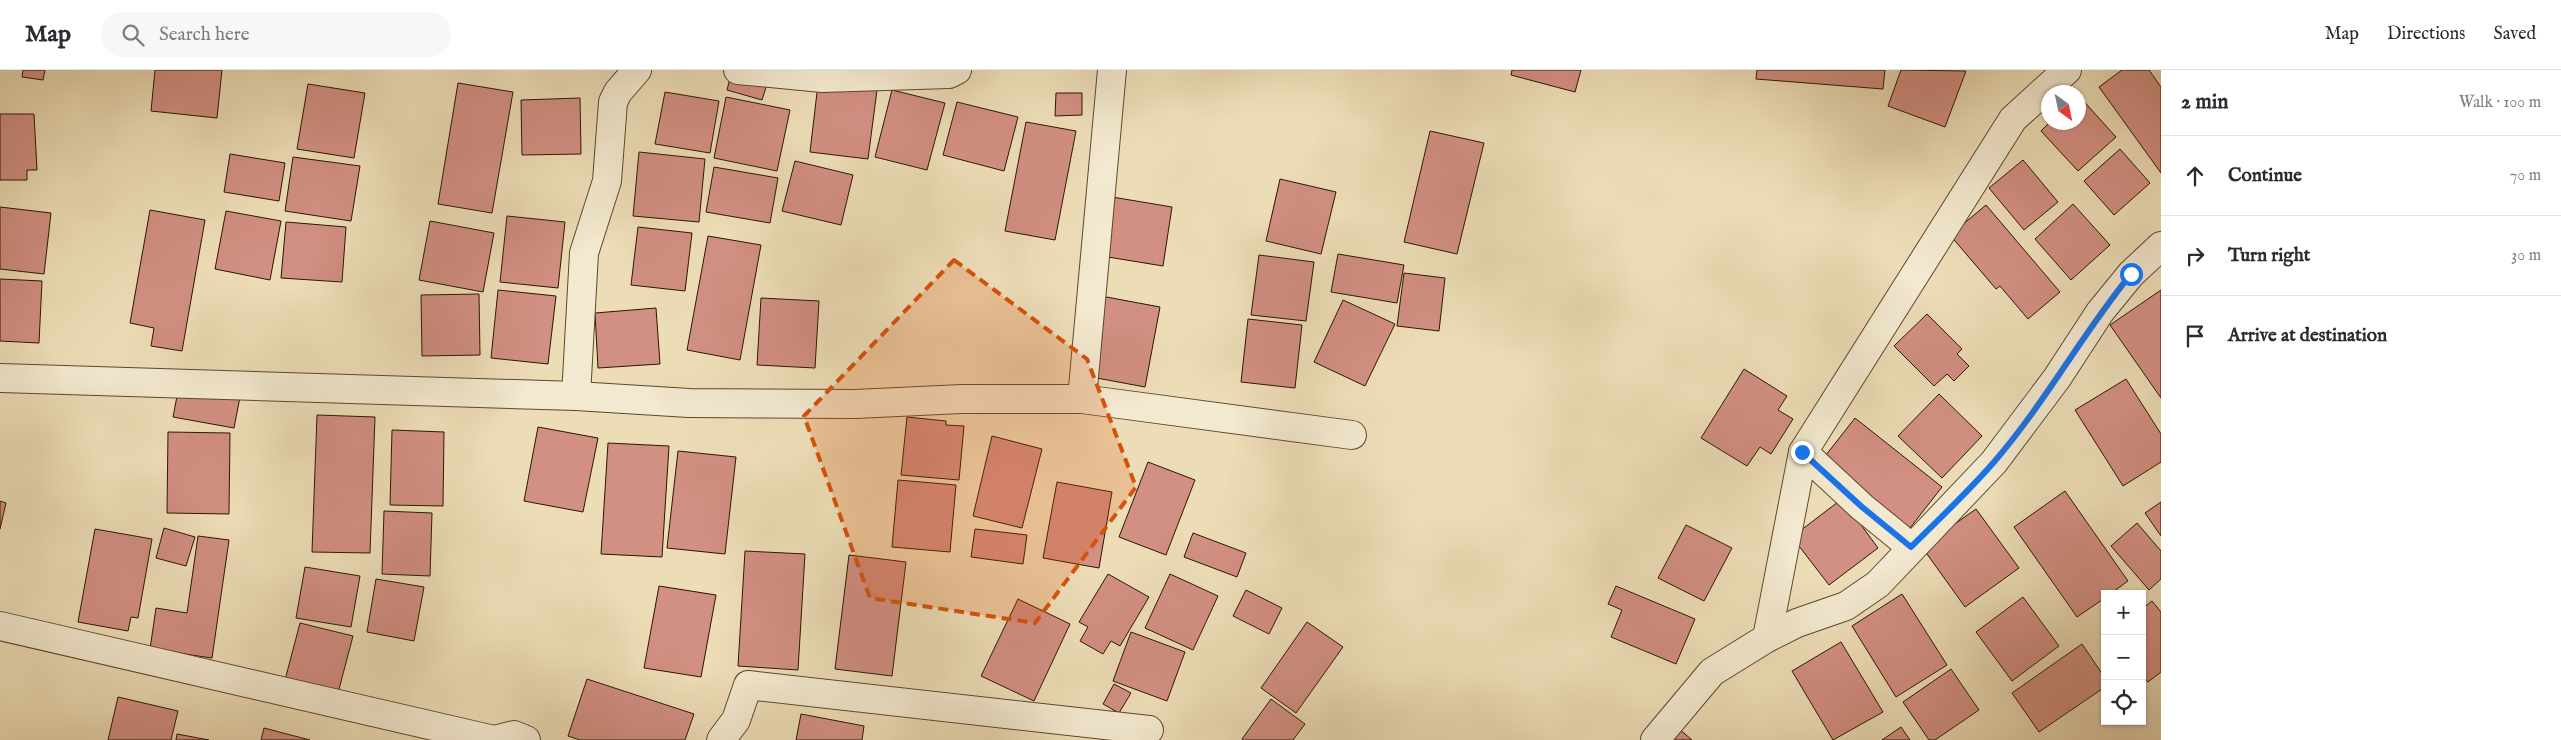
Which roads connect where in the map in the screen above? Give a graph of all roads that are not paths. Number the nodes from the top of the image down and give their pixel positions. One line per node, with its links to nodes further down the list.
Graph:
1 (637, 70): 8 (street)
2 (738, 70): 3 (street)
3 (957, 70)
4 (1112, 70): 9 (street)
5 (2067, 70): 11 (street)
6 (2161, 246): 12 (street)
7 (0, 378): 8 (street)
8 (576, 396): 9 (street)
9 (1082, 399): 10 (street)
10 (1352, 435)
11 (1802, 452): 12 (street); 14 (street)
12 (1911, 547): 14 (street)
13 (0, 626): 16 (street)
14 (1768, 638): 19 (street)
15 (1149, 730): 18 (street)
16 (494, 740): 17 (street)
17 (526, 740)
18 (721, 740)
19 (1655, 740)

